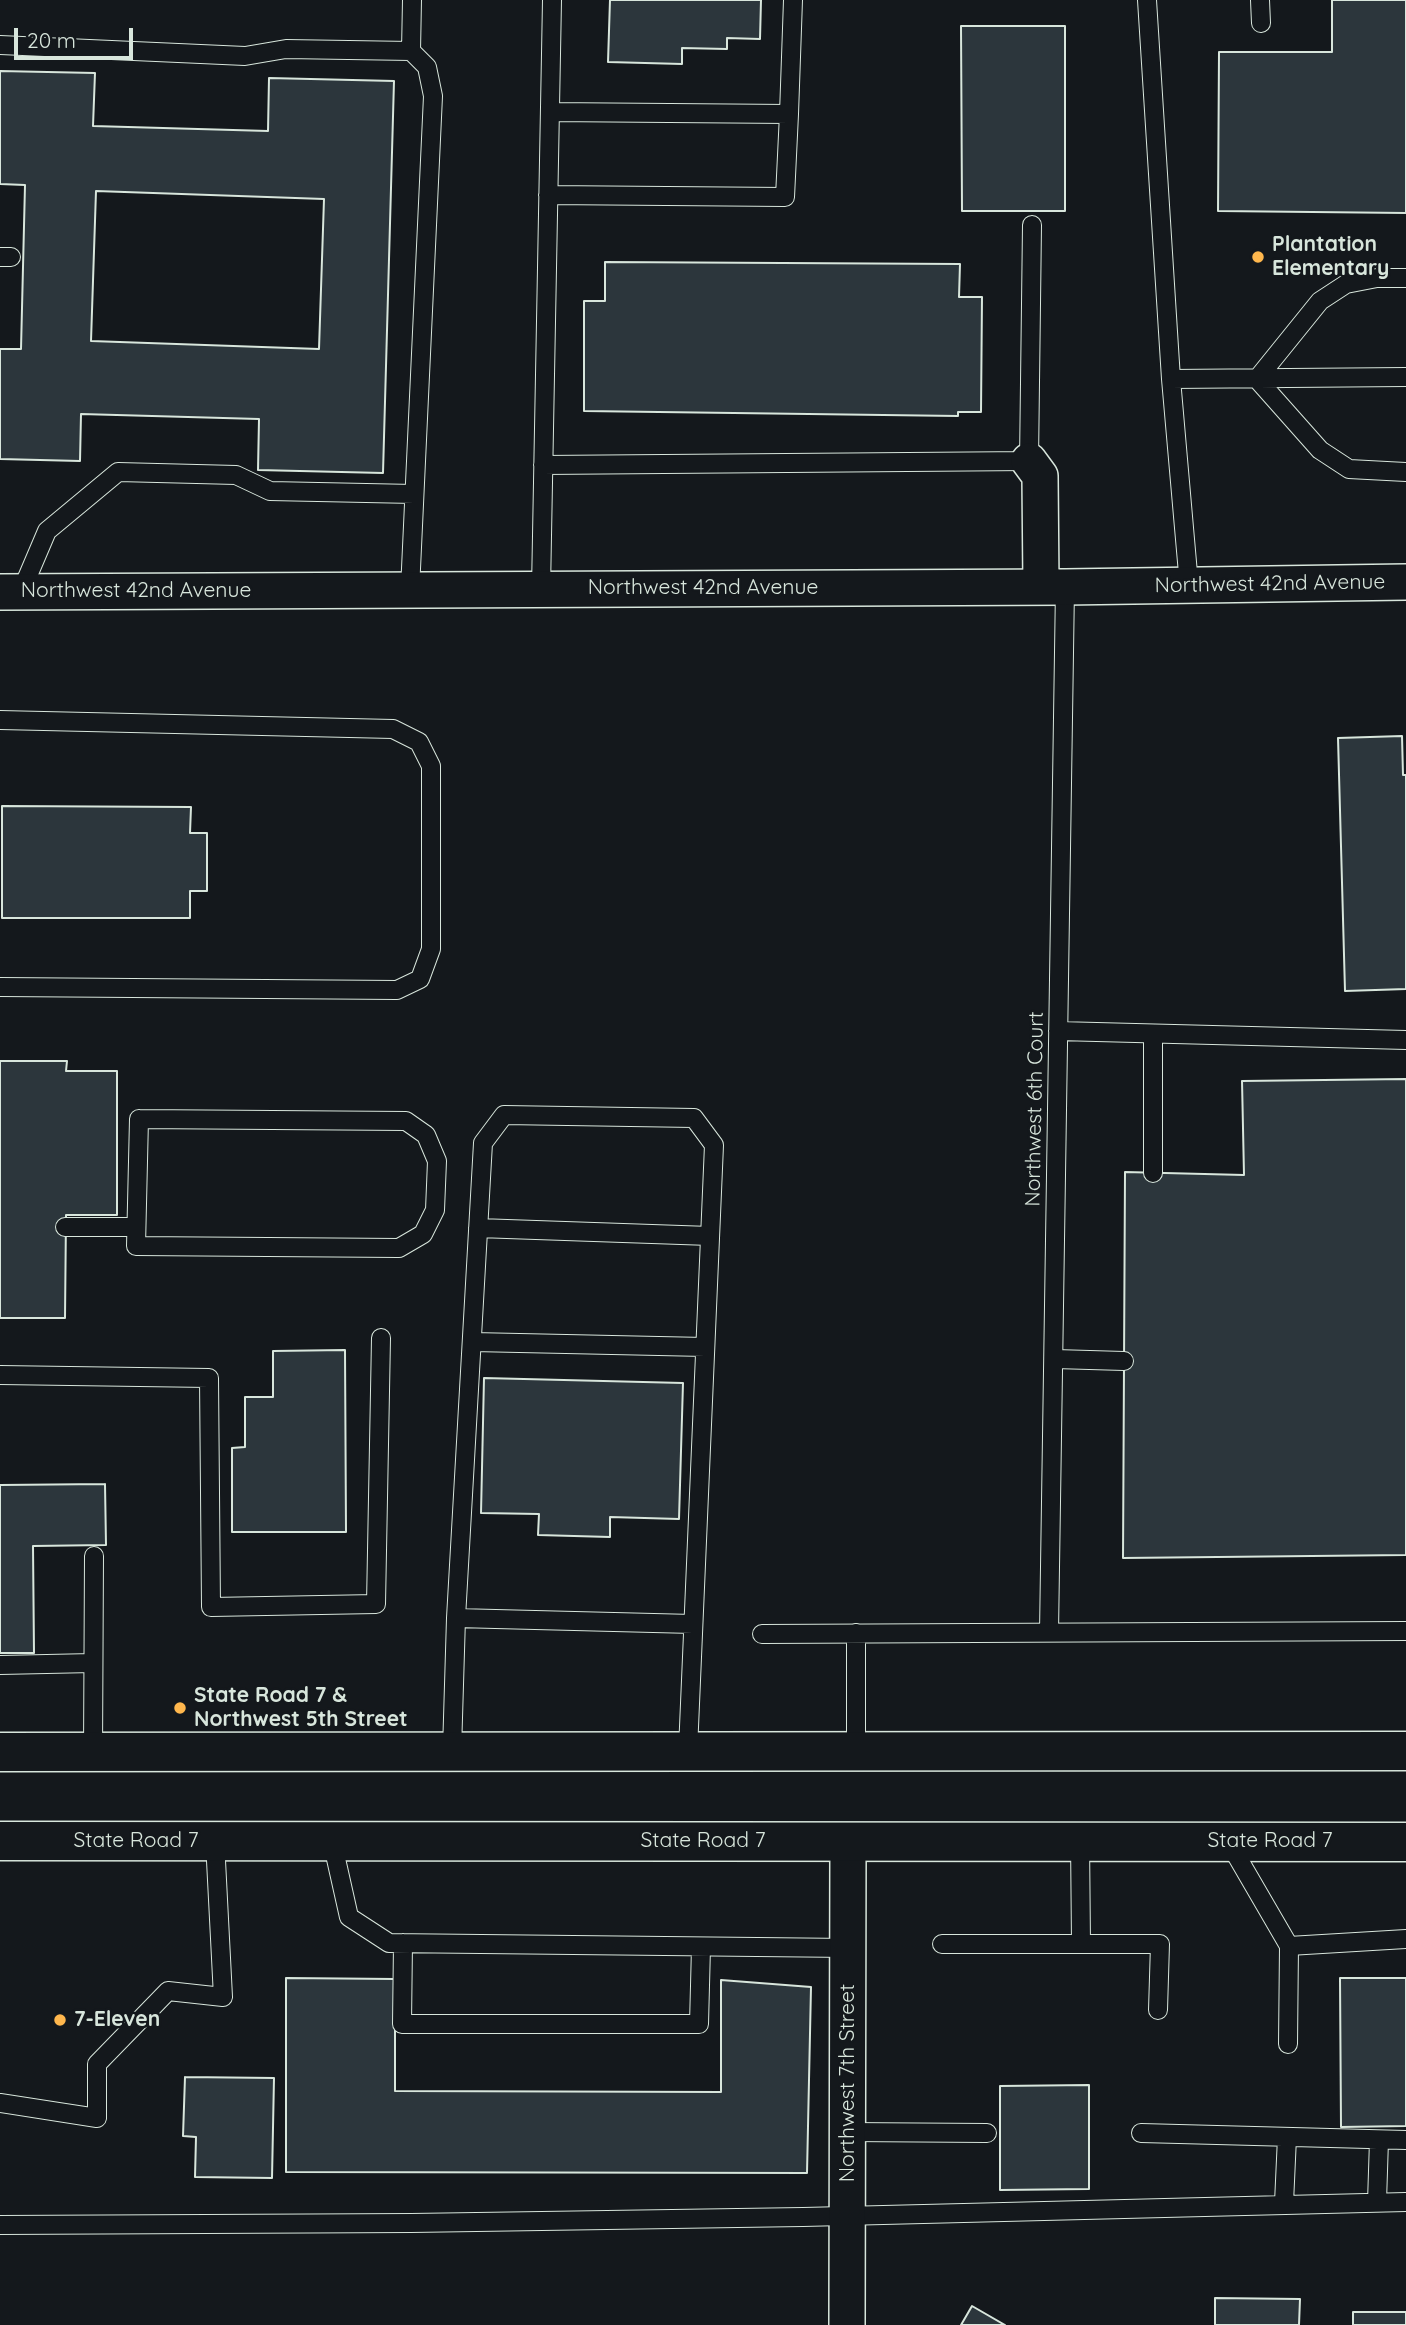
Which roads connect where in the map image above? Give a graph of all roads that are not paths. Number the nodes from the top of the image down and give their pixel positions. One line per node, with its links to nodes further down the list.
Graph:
1 (412, 0): 8 (lane)
2 (552, 0): 9 (lane)
3 (793, 0): 10 (lane)
4 (1147, 0): 15 (lane)
5 (1261, 0): 6 (lane)
6 (1261, 23)
7 (0, 45): 8 (lane)
8 (411, 51): 20 (lane)
9 (550, 112): 10 (lane); 11 (lane)
10 (789, 114): 11 (lane)
11 (548, 195): 18 (lane)
12 (1032, 225): 17 (lane)
13 (1406, 278): 16 (lane)
14 (1406, 377): 16 (lane)
15 (1171, 379): 16 (lane); 22 (lane)
16 (1257, 379): 19 (lane)
17 (1029, 461): 18 (lane); 23 (street)
18 (544, 465): 24 (lane)
19 (1406, 472)
20 (414, 494): 25 (lane); 26 (lane)
21 (1406, 582): 22 (street, Northwest 42nd Avenue)
22 (1189, 585): 23 (street, Northwest 42nd Avenue)
23 (1053, 587): 24 (street, Northwest 42nd Avenue); 29 (lane, Northwest 6th Court)
24 (541, 589): 25 (street, Northwest 42nd Avenue)
25 (410, 590): 26 (street, Northwest 42nd Avenue)
26 (10, 592)
27 (0, 720): 28 (lane)
28 (0, 987)
29 (1058, 1031): 30 (lane); 40 (lane, Northwest 6th Court)
30 (1153, 1034): 31 (lane); 32 (lane)
31 (1406, 1040)
32 (1153, 1172)
33 (65, 1227): 34 (lane)
34 (136, 1227): 34 (lane)
35 (478, 1228): 36 (lane); 36 (lane); 38 (lane)
36 (710, 1236): 39 (lane)
37 (382, 1338): 42 (lane)
38 (472, 1342): 39 (lane); 44 (lane)
39 (705, 1347): 45 (lane)
40 (1055, 1359): 41 (lane); 47 (lane, Northwest 6th Court)
41 (1124, 1361)
42 (0, 1375)
43 (94, 1556): 50 (lane)
44 (456, 1618): 45 (lane); 53 (lane)
45 (693, 1624): 54 (lane)
46 (1406, 1631): 47 (lane)
47 (1049, 1632): 48 (lane)
48 (856, 1633): 49 (lane); 52 (lane)
49 (762, 1634)
50 (93, 1663): 51 (lane); 57 (lane)
51 (0, 1665)
52 (856, 1750): 54 (main road); 55 (main road)
53 (452, 1751): 54 (main road); 57 (main road)
54 (688, 1751)
55 (1406, 1751)
56 (0, 1752): 57 (main road)
57 (93, 1752)
58 (1080, 1839): 61 (main road, State Road 7); 62 (main road, State Road 7); 68 (lane)
59 (215, 1841): 60 (main road, State Road 7); 63 (main road, State Road 7); 74 (lane)
60 (332, 1841): 61 (main road, State Road 7); 66 (lane)
61 (848, 1841): 71 (street, Northwest 7th Street)
62 (1228, 1841): 64 (main road, State Road 7); 69 (lane)
63 (0, 1842)
64 (1406, 1842)
65 (1406, 1939): 69 (lane)
66 (403, 1943): 70 (lane); 70 (lane)
67 (942, 1944): 68 (lane)
68 (1081, 1944): 72 (lane)
69 (1289, 1946): 73 (lane)
70 (701, 1947): 71 (lane)
71 (849, 1948): 75 (street, Northwest 7th Street)
72 (1158, 2010)
73 (1288, 2044)
74 (0, 2103)
75 (848, 2133): 76 (lane); 84 (street, Northwest 7th Street)
76 (987, 2133)
77 (1141, 2133): 78 (lane)
78 (1287, 2137): 79 (lane); 83 (lane)
79 (1379, 2140): 80 (lane); 81 (lane)
80 (1406, 2140)
81 (1377, 2202): 82 (lane); 83 (lane)
82 (1406, 2202)
83 (1284, 2203): 84 (lane)
84 (848, 2216): 85 (lane); 86 (street, Northwest 7th Street)
85 (0, 2225)
86 (847, 2325)

